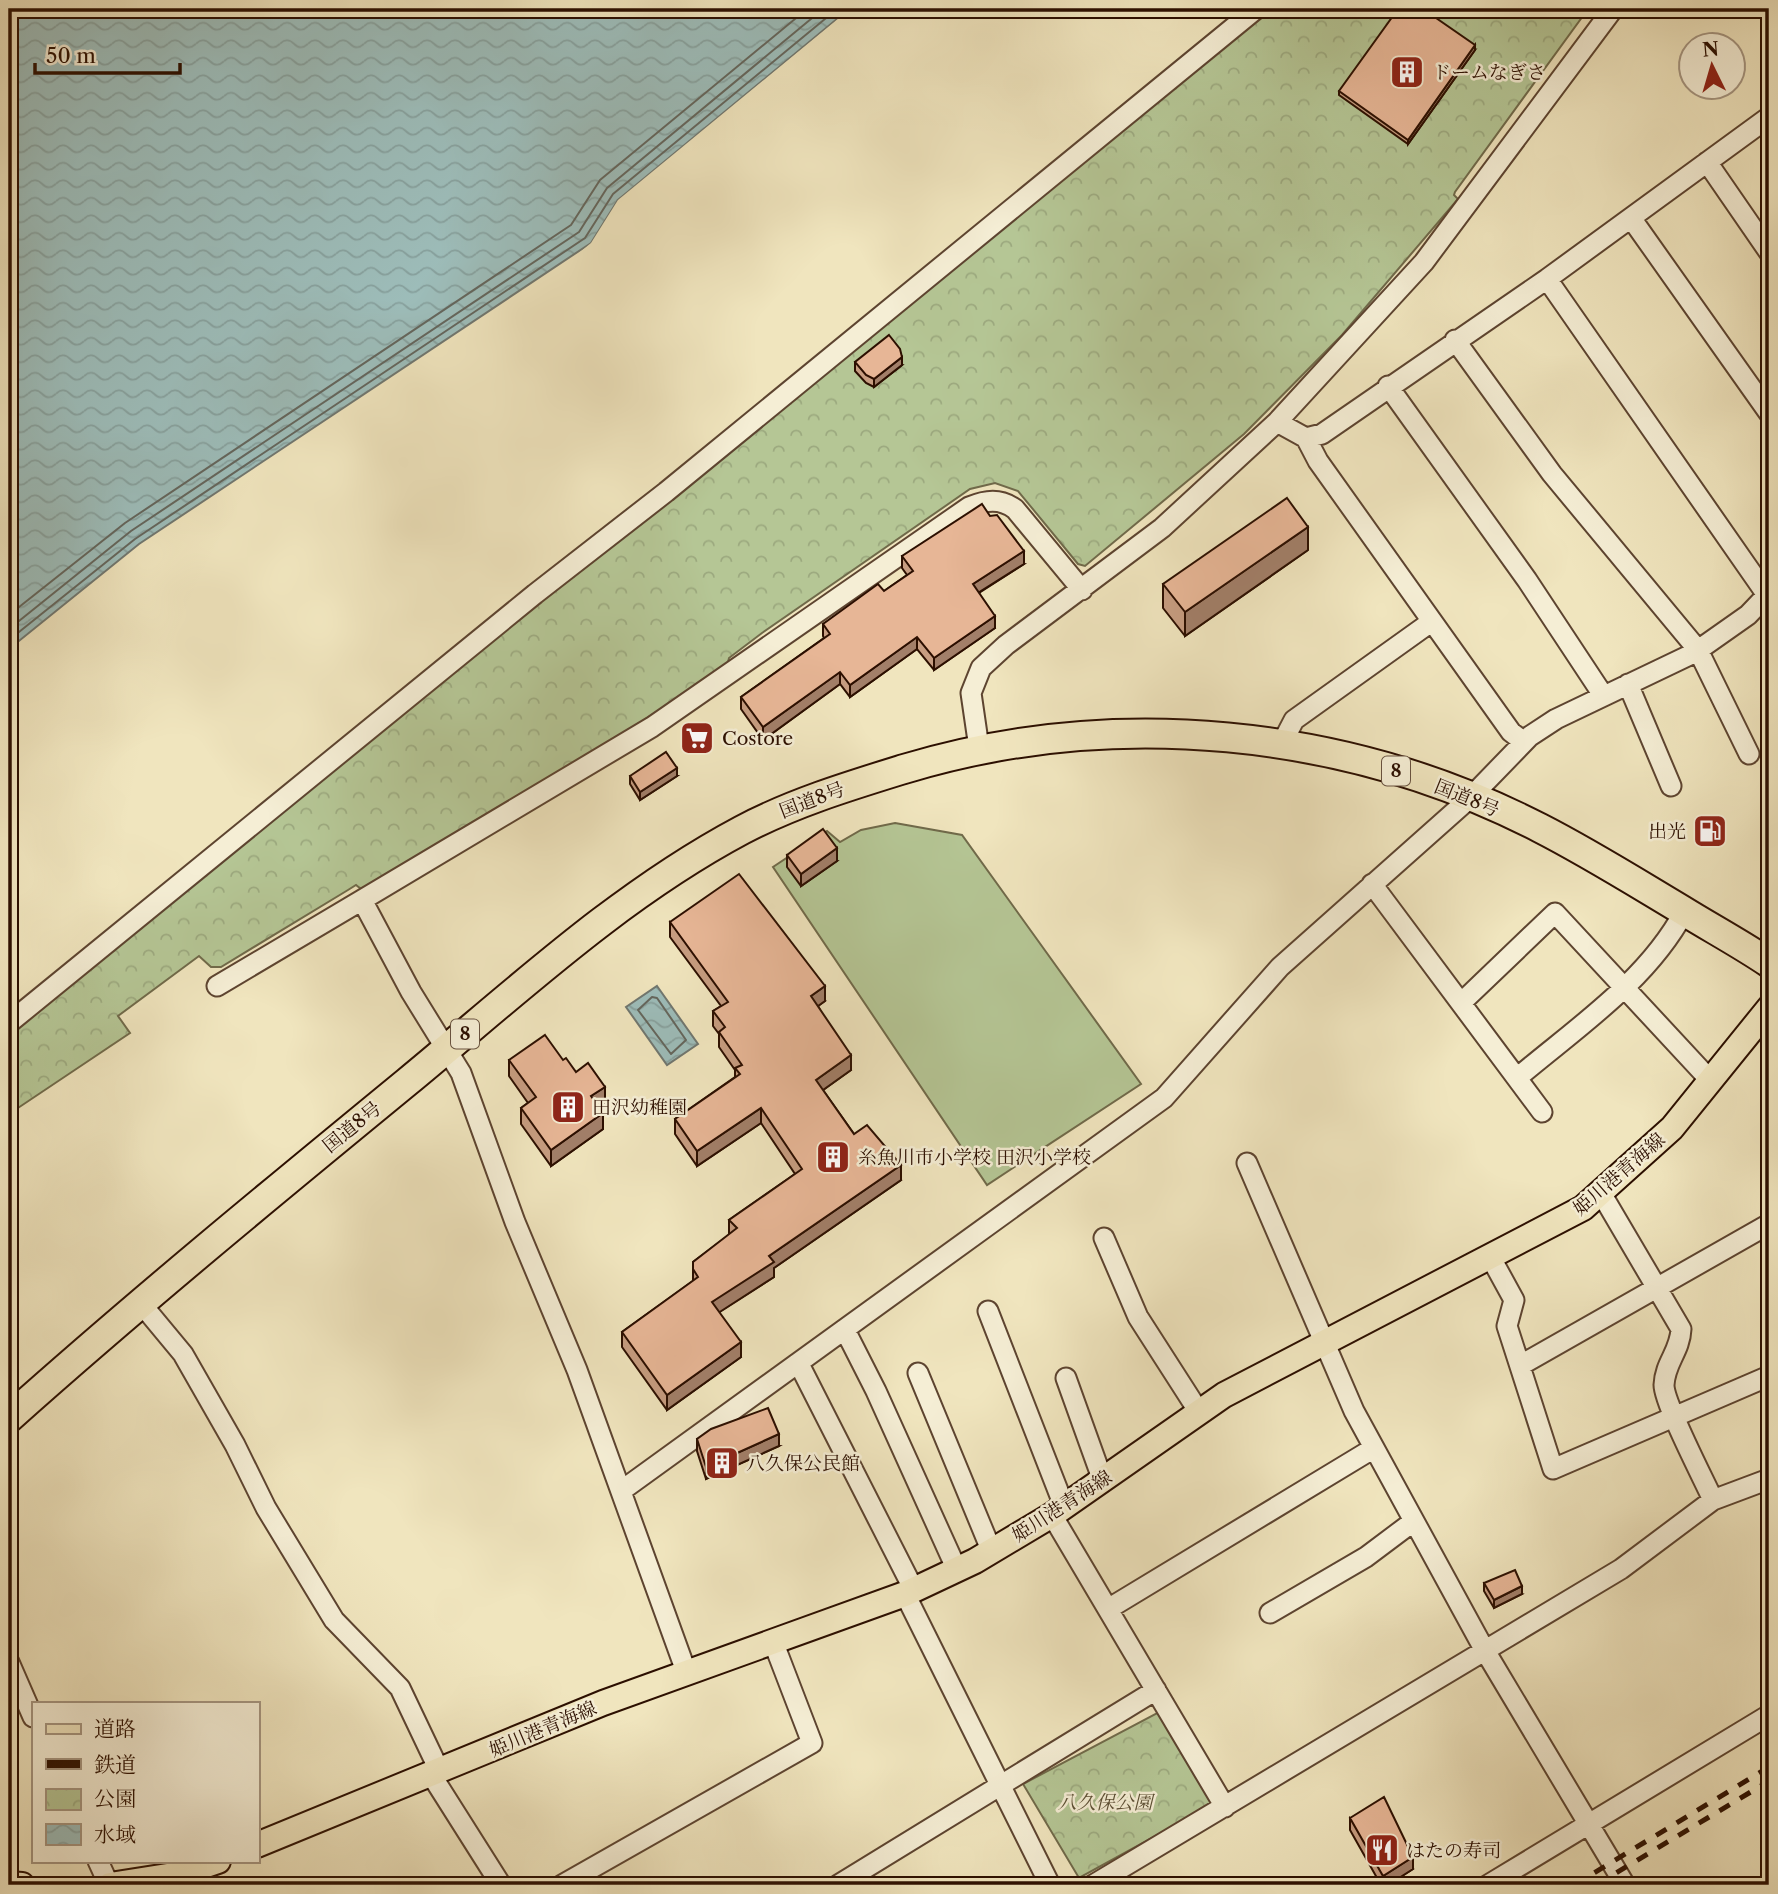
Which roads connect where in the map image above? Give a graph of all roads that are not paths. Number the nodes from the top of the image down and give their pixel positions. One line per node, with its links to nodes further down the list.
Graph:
1 (1256, 9): 33 (street)
2 (1613, 9): 11 (street)
3 (1769, 117): 4 (street)
4 (1707, 162): 5 (street); 6 (street)
5 (1631, 218): 7 (street); 10 (street)
6 (1769, 252)
7 (1547, 279): 8 (street); 14 (street)
8 (1455, 340): 9 (street); 16 (street)
9 (1388, 386): 12 (street); 18 (street)
10 (1769, 412)
11 (1277, 422): 12 (street); 13 (street)
12 (1306, 438): 15 (street)
13 (1082, 590): 21 (street); 26 (street)
14 (1768, 594): 16 (street)
15 (1431, 622): 19 (street); 20 (street)
16 (1698, 650): 17 (street); 22 (street)
17 (1628, 684): 18 (street); 23 (street)
18 (1603, 695): 19 (street)
19 (1524, 742): 24 (street)
20 (1282, 743): 21 (highway, 国道8号 / 8); 24 (highway, 国道8号 / 8)
21 (979, 748): 34 (highway, 国道8号 / 8)
22 (1749, 754)
23 (1671, 786)
24 (1470, 798): 25 (street); 27 (highway, 国道8号 / 8)
25 (1372, 884): 31 (street); 46 (street)
26 (362, 900): 29 (street); 34 (street)
27 (1684, 912): 28 (highway, 国道8号 / 8); 30 (street)
28 (1769, 963)
29 (217, 986)
30 (1624, 988): 31 (street); 35 (street); 36 (street)
31 (1461, 1003): 35 (street)
32 (1769, 1008): 36 (main road, 姫川港青海線)
33 (9, 1023)
34 (448, 1048): 44 (highway, 国道8号 / 8); 59 (street)
35 (1517, 1078): 37 (street)
36 (1710, 1080): 39 (main road, 姫川港青海線)
37 (1542, 1112)
38 (1247, 1163): 47 (street)
39 (1601, 1193): 42 (main road, 姫川港青海線); 43 (street)
40 (1769, 1224): 43 (street)
41 (1104, 1238): 53 (street)
42 (1491, 1258): 47 (main road, 姫川港青海線); 49 (street)
43 (1657, 1287): 49 (street); 54 (street)
44 (139, 1301): 55 (highway, 国道8号 / 8); 75 (street)
45 (988, 1311): 61 (street)
46 (845, 1330): 48 (street); 64 (street)
47 (1322, 1343): 53 (main road, 姫川港青海線); 56 (street)
48 (799, 1364): 59 (street); 65 (street)
49 (1521, 1365): 54 (street)
50 (919, 1373): 63 (street)
51 (1769, 1376): 54 (street)
52 (1066, 1378): 58 (street)
53 (1199, 1412): 58 (main road, 姫川港青海線)
54 (1675, 1415): 60 (street)
55 (9, 1418)
56 (1374, 1448): 62 (street); 66 (street)
57 (1769, 1479): 60 (street)
58 (1102, 1481): 61 (main road, 姫川港青海線)
59 (621, 1491): 71 (street)
60 (1713, 1500): 69 (street)
61 (1058, 1511): 63 (main road, 姫川港青海線); 66 (street)
62 (1414, 1521): 67 (street); 69 (street)
63 (992, 1552): 64 (main road, 姫川港青海線)
64 (957, 1570): 65 (main road, 姫川港青海線)
65 (909, 1592): 68 (main road, 姫川港青海線); 76 (street)
66 (1108, 1609): 72 (street)
67 (1270, 1613)
68 (774, 1644): 71 (main road, 姫川港青海線); 86 (street)
69 (1484, 1649): 77 (street); 78 (street)
70 (9, 1662): 73 (street)
71 (687, 1674): 75 (main road, 姫川港青海線)
72 (1156, 1690): 76 (street); 77 (street)
73 (32, 1715)
74 (1769, 1715): 78 (street)
75 (436, 1774): 79 (main road, 姫川港青海線); 85 (street)
76 (1002, 1786): 87 (street); 88 (street)
77 (1226, 1807): 89 (street)
78 (1589, 1825): 90 (street); 91 (street)
79 (259, 1844)
80 (98, 1862): 84 (street)
81 (215, 1862): 84 (main road)
82 (9, 1884): 83 (main road)
83 (22, 1885)
84 (109, 1885)
85 (500, 1885)
86 (562, 1885)
87 (838, 1885)
88 (1050, 1885)
89 (1093, 1885)
90 (1488, 1885)
91 (1625, 1885)

